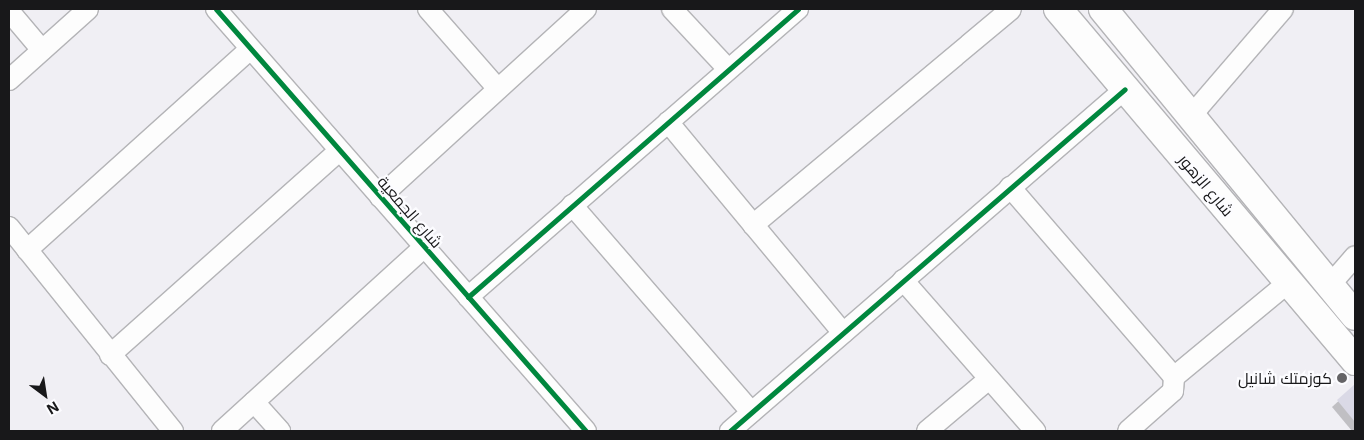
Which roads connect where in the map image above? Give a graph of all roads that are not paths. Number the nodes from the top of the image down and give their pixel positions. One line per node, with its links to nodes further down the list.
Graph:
1 (88, 9): 13 (street)
2 (216, 9): 12 (street, شارع الجمعية)
3 (428, 9): 16 (street)
4 (586, 9): 16 (street)
5 (672, 9): 14 (street)
6 (798, 9): 14 (street)
7 (1010, 9): 24 (street)
8 (1058, 9): 17 (main road, شارع الزهور)
9 (1103, 9): 18 (main road, شارع الزهور)
10 (1283, 9): 18 (street)
11 (9, 11): 13 (street)
12 (250, 49): 20 (street, شارع الجمعية); 27 (street)
13 (42, 50): 15 (street)
14 (728, 69): 19 (street)
15 (9, 80)
16 (498, 89): 22 (street)
17 (1125, 89): 21 (street); 30 (main road, شارع الزهور)
18 (1191, 116): 31 (main road, شارع الزهور)
19 (668, 122): 23 (street); 24 (street)
20 (339, 151): 22 (street, شارع الجمعية); 35 (street)
21 (1010, 187): 29 (street); 37 (street)
22 (380, 197): 26 (street, شارع الجمعية)
23 (572, 205): 32 (street); 40 (street)
24 (753, 225): 34 (street)
25 (9, 227): 27 (street)
26 (424, 247): 32 (street, شارع الجمعية); 39 (street)
27 (27, 250): 35 (street)
28 (1355, 256): 31 (street)
29 (903, 280): 34 (street); 38 (street)
30 (1289, 282): 36 (main road, شارع الزهور); 37 (street)
31 (1330, 285): 33 (main road, شارع الزهور)
32 (468, 297): 44 (street, شارع الجمعية)
33 (1355, 316)
34 (843, 333): 40 (street)
35 (110, 355): 41 (street)
36 (1355, 361)
37 (1174, 377): 48 (street)
38 (989, 379): 46 (street); 47 (street)
39 (254, 402): 42 (street); 43 (street)
40 (751, 412): 45 (street)
41 (173, 431)
42 (222, 431)
43 (280, 431)
44 (586, 431)
45 (730, 431)
46 (928, 431)
47 (1035, 431)
48 (1128, 431)

